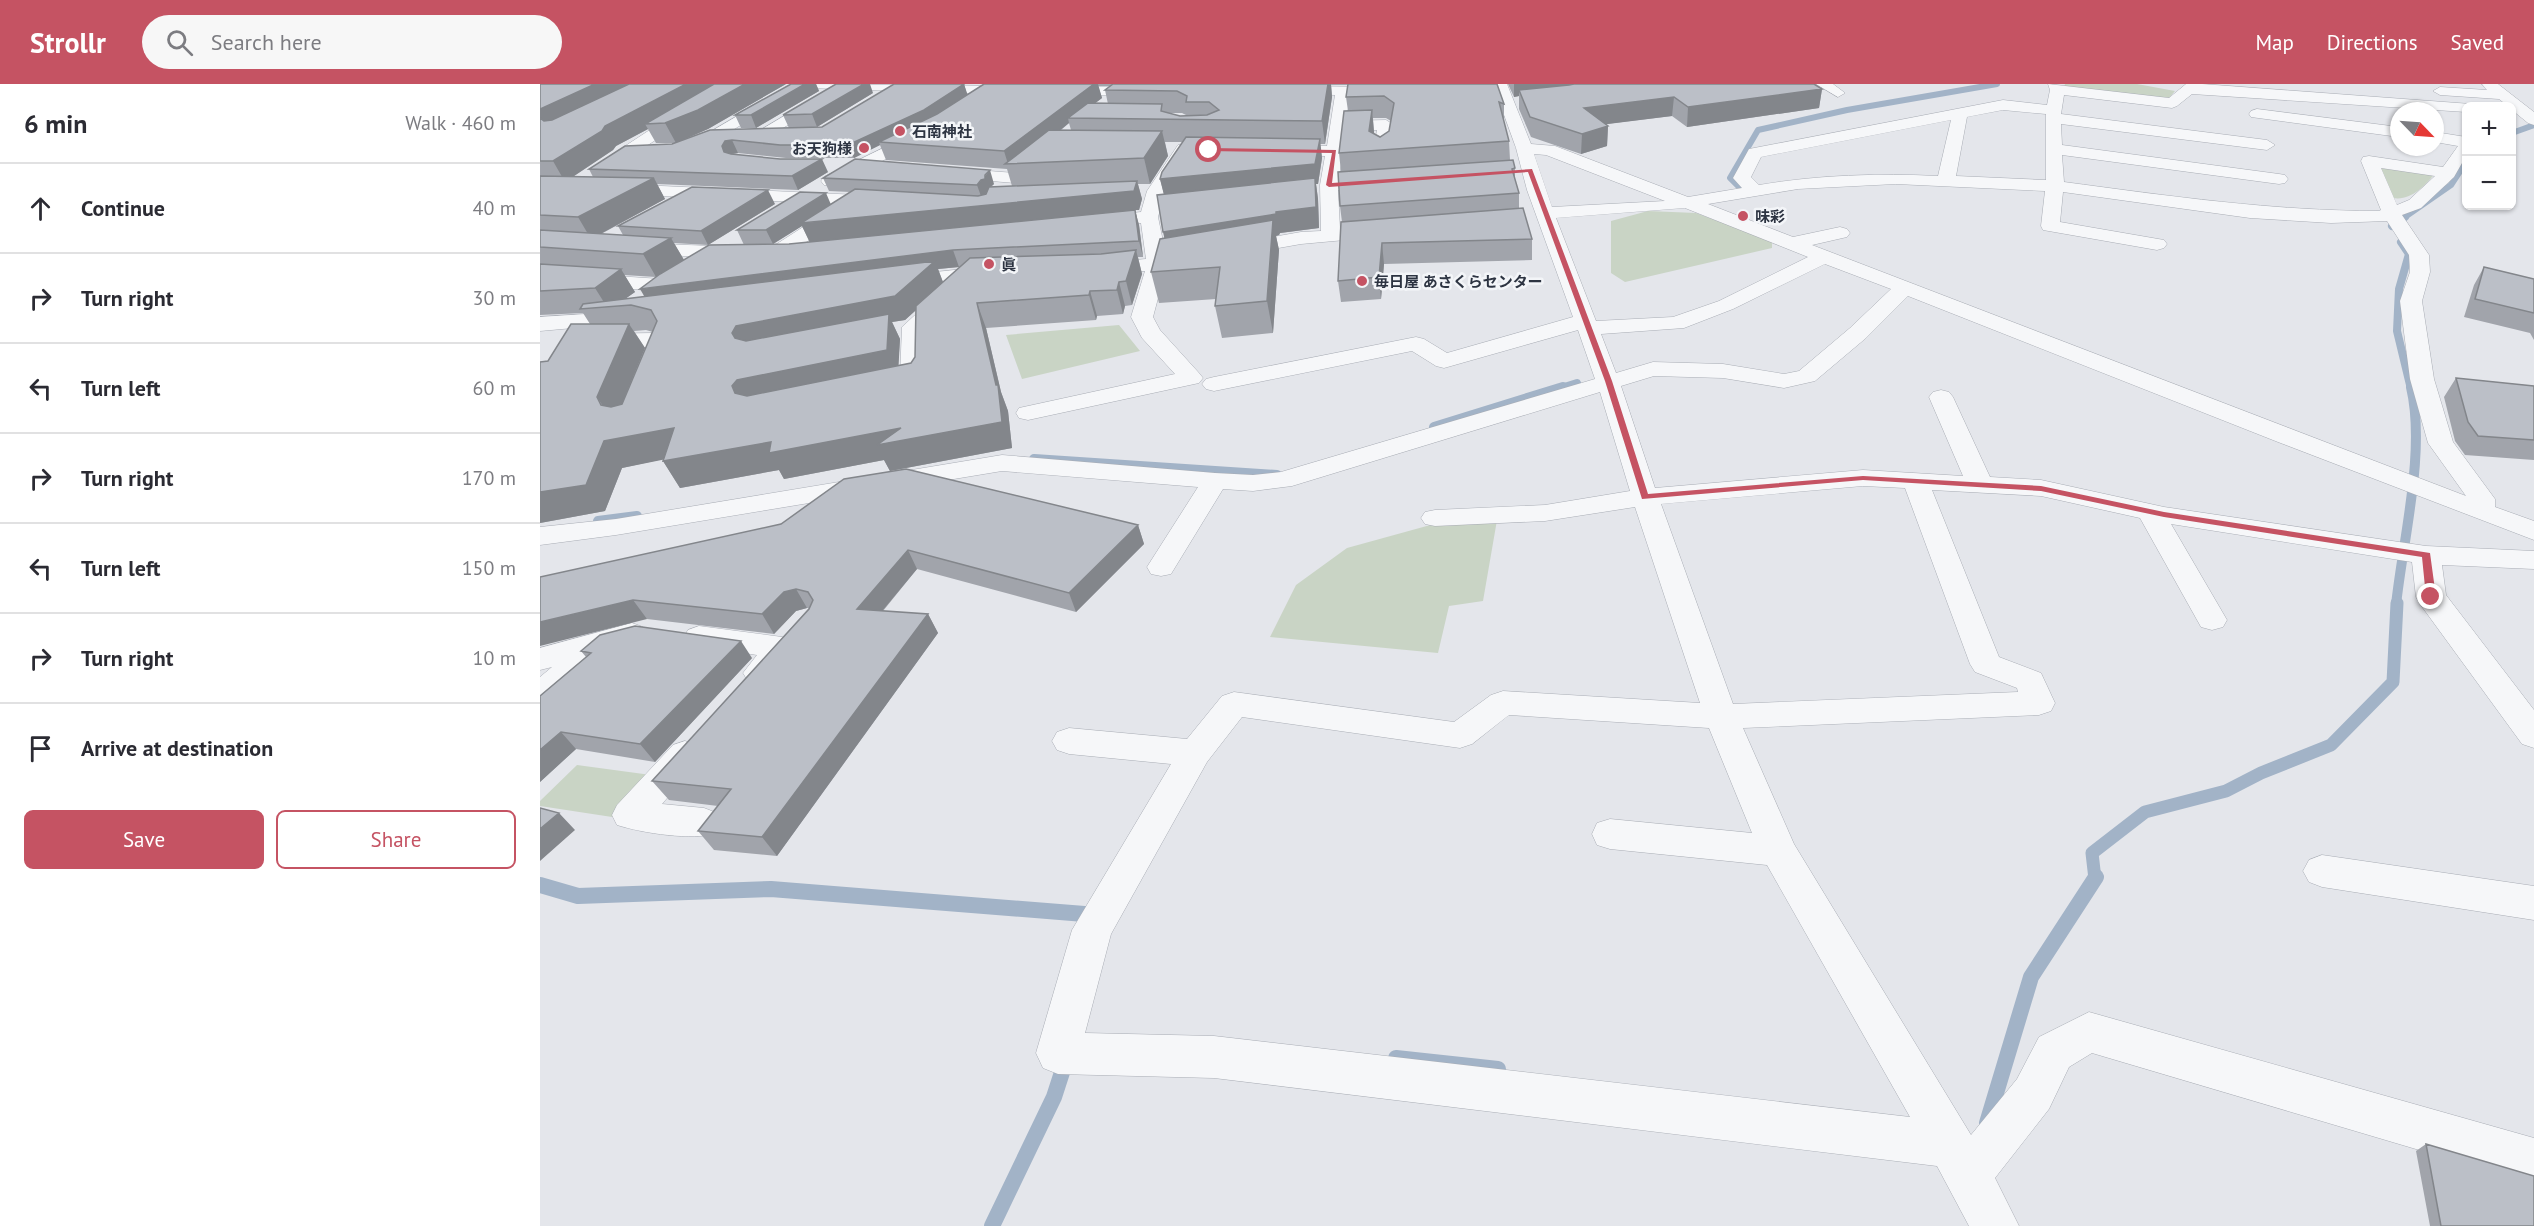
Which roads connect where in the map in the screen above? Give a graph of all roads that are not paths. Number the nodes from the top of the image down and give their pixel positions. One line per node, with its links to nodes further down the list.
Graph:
1 (744, 84): 48 (street)
2 (1823, 84): 19 (street)
3 (2332, 84): 20 (street)
4 (2489, 84): 20 (street)
5 (845, 85): 7 (street); 8 (street); 34 (street)
6 (2192, 86): 23 (street); 27 (street)
7 (799, 87): 36 (street)
8 (898, 87): 13 (street); 21 (street)
9 (2056, 87): 23 (street); 29 (street)
10 (1044, 88): 13 (street); 15 (street)
11 (1153, 89): 15 (street)
12 (1354, 89): 14 (street); 16 (street); 31 (street)
13 (991, 90): 24 (street)
14 (1277, 90)
15 (1123, 91): 25 (street)
16 (1403, 91)
17 (1483, 92): 18 (street)
18 (1503, 93): 22 (street); 41 (street)
19 (1838, 93)
20 (2502, 95): 30 (street)
21 (876, 100)
22 (1525, 102)
23 (2172, 103): 26 (street)
24 (970, 105)
25 (1105, 106)
26 (2193, 106)
27 (2462, 107)
28 (1960, 114): 29 (street); 61 (street); 66 (street)
29 (2054, 114): 40 (street); 43 (street)
30 (2523, 117)
31 (1338, 126): 46 (street); 49 (street)
32 (936, 127): 52 (street)
33 (2390, 131): 40 (street)
34 (762, 134): 35 (street); 36 (street)
35 (799, 134)
36 (713, 135): 39 (street)
37 (2444, 138): 38 (street)
38 (2462, 141)
39 (696, 142)
40 (2267, 145): 59 (street)
41 (1524, 148): 73 (street); 81 (street)
42 (1184, 149): 74 (street)
43 (2054, 149): 59 (street); 62 (street)
44 (1266, 150): 46 (street)
45 (656, 151): 48 (street)
46 (1334, 151): 65 (street)
47 (2462, 151): 57 (street)
48 (623, 152): 64 (street)
49 (1381, 153)
50 (2401, 156): 54 (street)
51 (826, 165): 52 (street)
52 (857, 165): 55 (street); 70 (street)
53 (1030, 166): 58 (street)
54 (2402, 166): 57 (street); 79 (street)
55 (888, 168)
56 (934, 172): 58 (street)
57 (2448, 173): 79 (street)
58 (1015, 178): 68 (street)
59 (2279, 179): 78 (street)
60 (1398, 180): 65 (street)
61 (1950, 181): 62 (street); 66 (street)
62 (2055, 186): 78 (street); 89 (street)
63 (540, 189): 64 (street)
64 (569, 189): 67 (street); 75 (street)
65 (1325, 189): 87 (street)
66 (1755, 191): 73 (street)
67 (695, 192): 70 (street); 77 (street)
68 (998, 192)
69 (1132, 192): 74 (street)
70 (804, 196): 71 (street); 80 (street)
71 (859, 200): 72 (street); 93 (street)
72 (893, 202)
73 (1685, 202): 81 (street); 88 (street)
74 (1152, 206): 76 (street); 83 (street); 95 (street)
75 (540, 207)
76 (1175, 207)
77 (665, 208)
78 (2292, 214): 79 (street)
79 (2392, 214): 118 (street)
80 (774, 215)
81 (1546, 216): 82 (street); 107 (street)
82 (1523, 221)
83 (1080, 225)
84 (1400, 231): 87 (street)
85 (744, 234): 92 (street)
86 (1839, 234): 88 (street)
87 (1331, 236): 95 (street)
88 (1793, 243): 94 (street)
89 (2157, 244)
90 (616, 248): 92 (street)
91 (809, 251): 93 (street)
92 (714, 253): 93 (street); 99 (street)
93 (777, 253)
94 (1825, 256): 102 (street); 107 (street)
95 (1156, 264): 97 (street); 113 (street)
96 (966, 268): 98 (street); 101 (street); 111 (street)
97 (1084, 269)
98 (1016, 270)
99 (676, 276): 100 (street); 104 (street)
100 (540, 278)
101 (880, 284)
102 (1905, 287): 108 (street); 118 (street)
103 (650, 315): 104 (street)
104 (616, 319): 105 (street)
105 (574, 322): 106 (street); 110 (street)
106 (540, 324)
107 (1586, 324): 108 (street); 109 (street)
108 (1608, 381): 114 (street); 117 (street)
109 (1214, 384)
110 (641, 391)
111 (866, 392)
112 (1941, 397): 116 (street)
113 (1028, 413)
114 (1215, 481): 122 (street); 125 (street)
115 (1915, 481): 116 (street); 117 (street); 131 (street)
116 (1980, 485): 119 (street)
117 (1645, 497): 120 (street); 131 (street)
118 (2481, 511): 121 (street)
119 (2150, 512): 123 (street); 126 (street)
120 (1435, 518)
121 (2534, 531)
122 (540, 537)
123 (2426, 555): 124 (street); 132 (street)
124 (2534, 560)
125 (1161, 567)
126 (2212, 620)
127 (601, 642): 128 (street); 129 (street); 130 (street)
128 (540, 659)
129 (742, 692)
130 (540, 694)
131 (1721, 717): 135 (street); 138 (street)
132 (2534, 735)
133 (702, 736): 136 (street)
134 (1069, 741): 135 (street)
135 (1195, 753): 141 (street)
136 (704, 823)
137 (1610, 834): 138 (street)
138 (1778, 851): 141 (street)
139 (2322, 871): 140 (street)
140 (2534, 903)
141 (1959, 1160): 142 (street); 143 (street)
142 (2534, 1161)
143 (1995, 1226)

